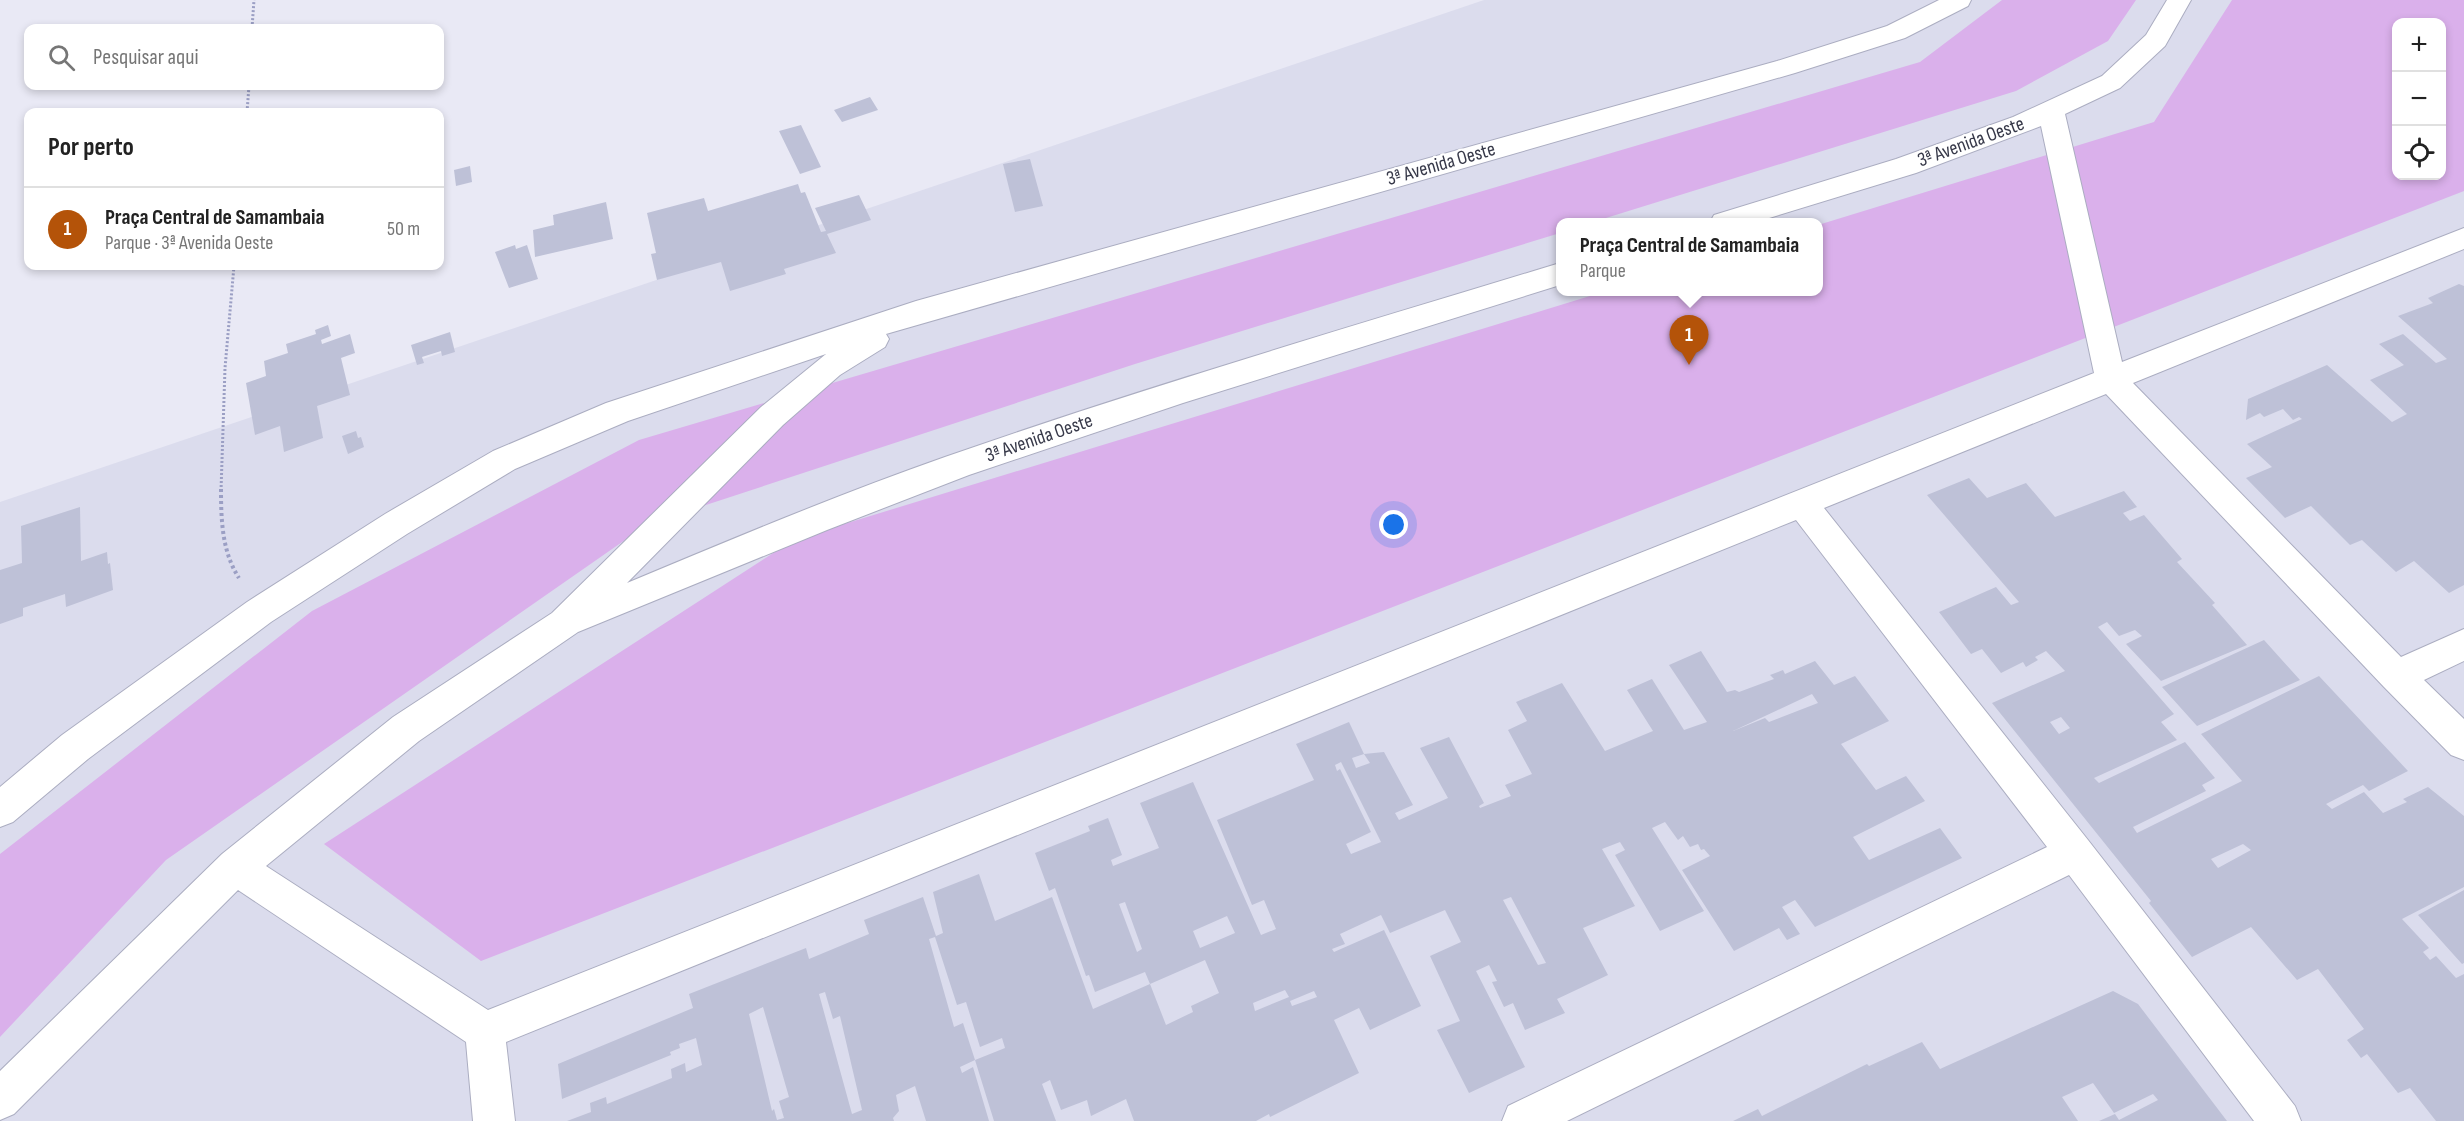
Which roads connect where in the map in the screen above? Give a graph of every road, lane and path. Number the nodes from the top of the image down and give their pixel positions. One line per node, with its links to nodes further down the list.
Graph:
1 (254, 0): 4 (path)
2 (1959, 0): 12 (street, 3ª Avenida Oeste)
3 (2179, 0): 7 (street, 3ª Avenida Oeste)
4 (252, 24)
5 (249, 90): 6 (path)
6 (247, 108)
7 (2051, 110): 8 (street, 3ª Avenida Oeste); 13 (street)
8 (1737, 218)
9 (2464, 238): 13 (street)
10 (234, 270): 15 (path)
11 (1556, 275): 16 (street, 3ª Avenida Oeste)
12 (916, 312): 15 (street); 16 (street)
13 (2111, 380): 14 (street); 18 (street)
14 (1801, 503): 21 (street); 23 (street)
15 (259, 612): 20 (street)
16 (564, 624): 22 (street)
17 (2464, 644): 18 (street)
18 (2396, 676): 19 (street)
19 (2464, 742)
20 (0, 810)
21 (2075, 853): 26 (street); 27 (street)
22 (235, 867): 23 (street); 24 (street)
23 (485, 1031): 25 (street)
24 (0, 1100)
25 (494, 1121)
26 (1522, 1121)
27 (2280, 1121)

